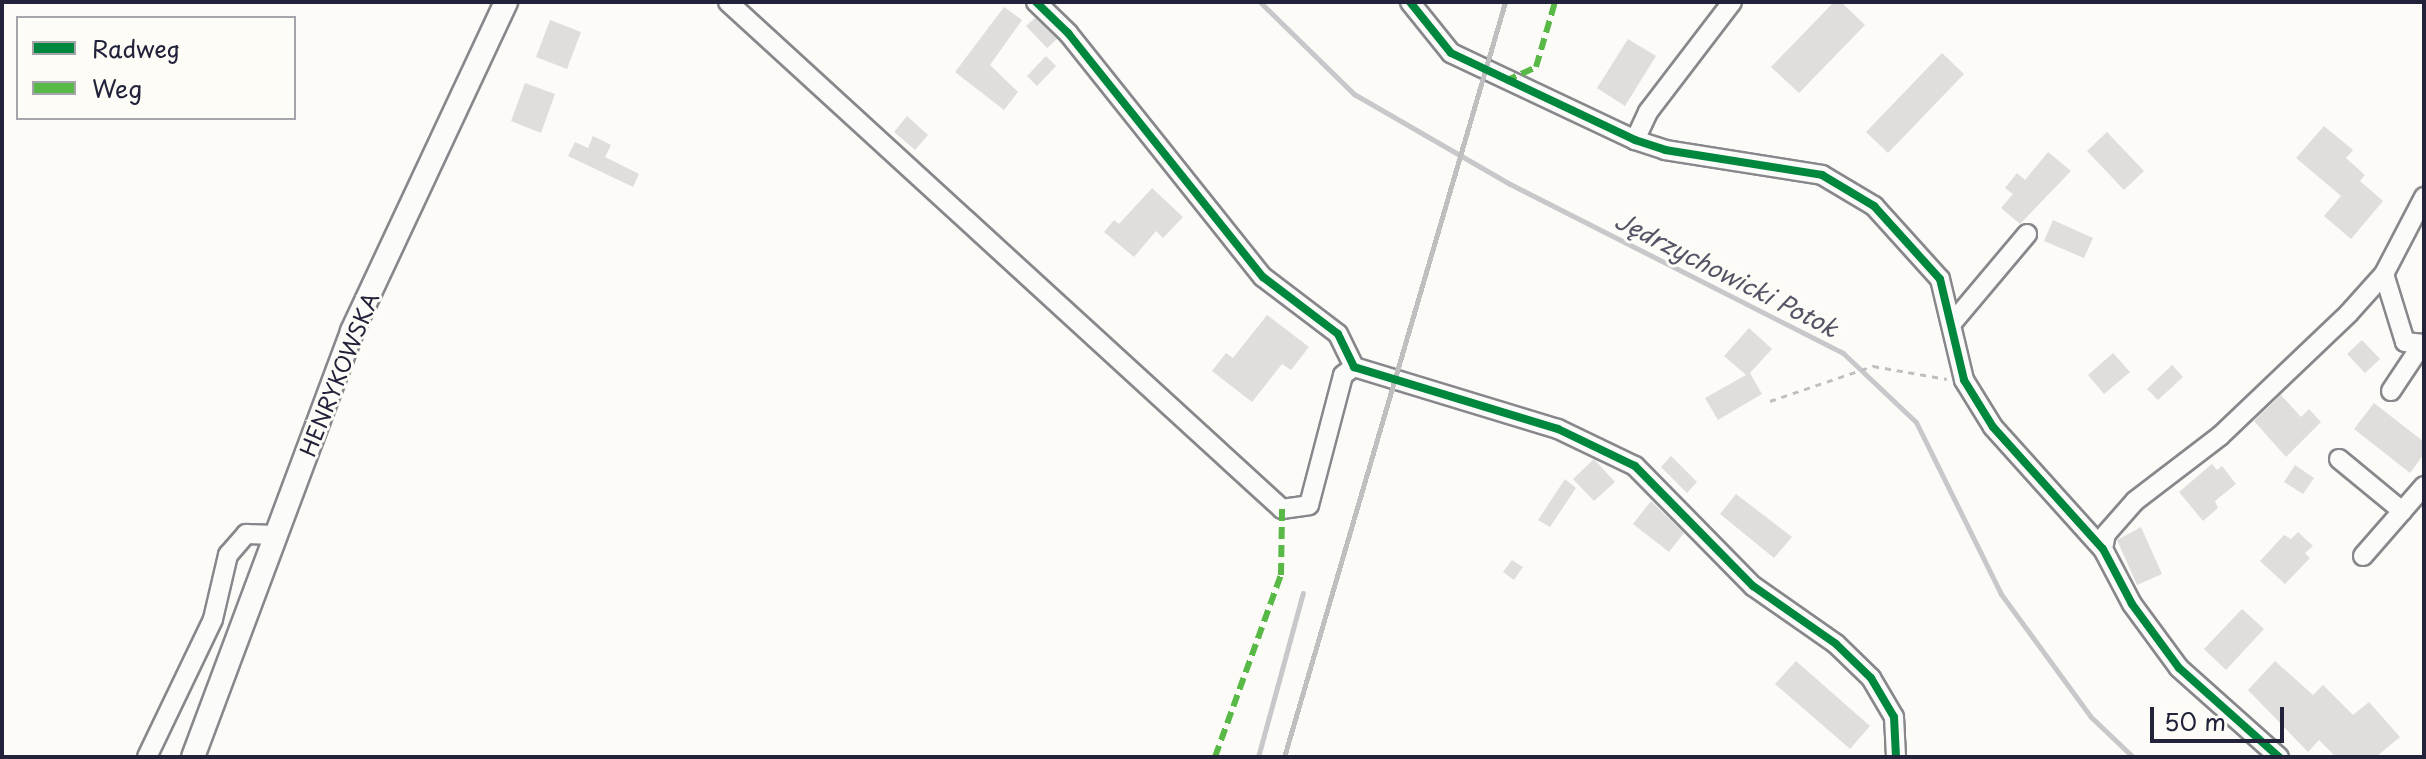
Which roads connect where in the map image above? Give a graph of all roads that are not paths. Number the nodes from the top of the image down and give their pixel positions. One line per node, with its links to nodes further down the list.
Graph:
1 (506, 2): 17 (main road, HENRYKOWSKA)
2 (728, 2): 12 (street)
3 (1036, 2): 12 (street)
4 (1410, 2): 6 (street)
5 (1732, 2): 6 (street)
6 (1635, 140): 10 (street)
7 (2424, 197): 9 (street)
8 (2027, 234): 10 (street)
9 (2384, 274): 11 (street); 18 (street)
10 (1953, 322): 18 (street)
11 (2423, 345): 13 (street)
12 (1354, 367): 22 (street)
13 (2391, 391)
14 (2339, 459): 16 (street)
15 (2424, 486): 16 (street)
16 (2402, 511): 19 (street)
17 (275, 535): 20 (street); 21 (main road, HENRYKOWSKA)
18 (2103, 549): 23 (street)
19 (2363, 556)
20 (147, 757)
21 (193, 757)
22 (1896, 757)
23 (2279, 757)

